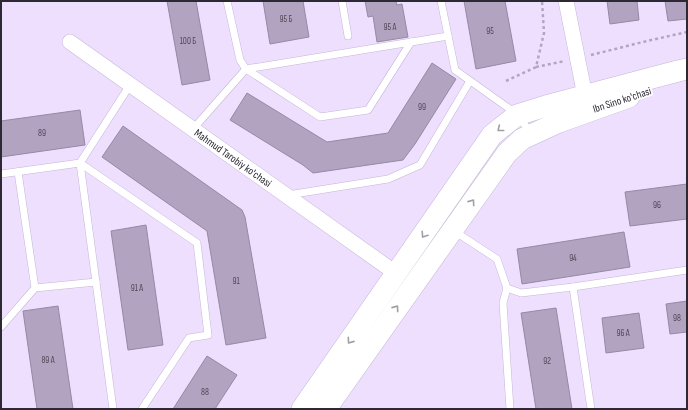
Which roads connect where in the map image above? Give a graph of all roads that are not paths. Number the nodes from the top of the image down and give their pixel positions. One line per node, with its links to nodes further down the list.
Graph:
1 (227, 1): 9 (lane)
2 (342, 1): 5 (lane)
3 (441, 1): 6 (lane)
4 (566, 1): 14 (street)
5 (348, 36)
6 (448, 36): 8 (lane); 11 (lane)
7 (70, 42): 13 (street, Mahmud Tarobiy ko'chasi)
8 (411, 42): 9 (lane); 9 (lane)
9 (246, 69): 16 (lane)
10 (687, 69): 14 (main road)
11 (470, 81): 15 (lane); 21 (lane)
12 (687, 82): 14 (main road, Ibn Sino ko'chasi)
13 (130, 85): 16 (street, Mahmud Tarobiy ko'chasi); 18 (lane)
14 (587, 103): 15 (main road); 17 (main road, Ibn Sino ko'chasi)
15 (517, 115): 17 (lane); 24 (main road, one-way to 24)
16 (193, 129): 21 (street, Mahmud Tarobiy ko'chasi)
17 (532, 135): 22 (main road, one-way to 17)
18 (80, 163): 19 (lane); 25 (lane); 31 (lane)
19 (18, 172): 20 (lane); 27 (lane)
20 (1, 174)
21 (287, 196): 24 (street, Mahmud Tarobiy ko'chasi)
22 (452, 230): 28 (lane); 33 (main road, one-way to 22)
23 (687, 270): 26 (lane)
24 (397, 274): 32 (main road, one-way to 32)
25 (96, 282): 27 (lane); 30 (lane)
26 (573, 287): 28 (lane); 35 (lane)
27 (36, 288): 29 (lane)
28 (507, 288): 34 (lane)
29 (1, 327)
30 (113, 409)
31 (142, 409)
32 (302, 409)
33 (326, 409)
34 (510, 409)
35 (591, 409)

